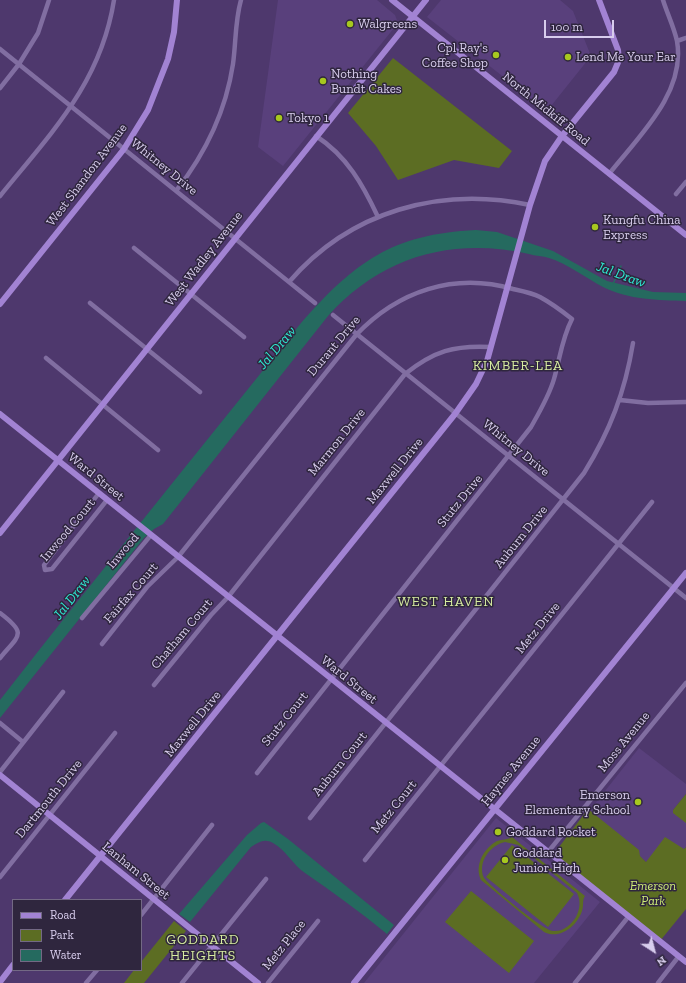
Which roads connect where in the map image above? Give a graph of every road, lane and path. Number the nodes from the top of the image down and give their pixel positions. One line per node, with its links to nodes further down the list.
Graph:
1 (49, 0): 13 (street)
2 (114, 0): 15 (street)
3 (177, 0): 18 (street, West Shandon Avenue)
4 (241, 0): 21 (street)
5 (392, 0): 9 (street, North Midkiff Road)
6 (426, 0): 9 (street, West Wadley Avenue)
7 (599, 0): 17 (street, Maxwell Drive)
8 (663, 0): 11 (street)
9 (413, 17): 16 (street, West Wadley Avenue); 17 (street, North Midkiff Road)
10 (686, 38): 11 (street)
11 (677, 41): 19 (street)
12 (0, 49): 13 (street, Whitney Drive)
13 (19, 64): 14 (street); 15 (street, Whitney Drive)
14 (0, 88)
15 (72, 107): 18 (street, Whitney Drive); 23 (street)
16 (316, 136): 25 (street); 27 (street, West Wadley Avenue)
17 (562, 136): 19 (street, North Midkiff Road); 24 (street, Maxwell Drive)
18 (124, 149): 21 (street, Whitney Drive); 34 (street, West Shandon Avenue)
19 (609, 174): 26 (street, North Midkiff Road)
20 (686, 182): 22 (street)
21 (176, 191): 27 (street, Whitney Drive)
22 (676, 194)
23 (0, 196)
24 (530, 205): 25 (street); 30 (street, Maxwell Drive)
25 (378, 217): 29 (street)
26 (686, 235)
27 (235, 238): 29 (street, Whitney Drive); 31 (street, West Wadley Avenue)
28 (134, 248): 31 (street)
29 (290, 282): 33 (street, Whitney Drive)
30 (507, 287): 36 (street, Durant Drive); 37 (street, Durant Drive); 40 (street, Maxwell Drive)
31 (190, 294): 38 (street); 41 (street, West Wadley Avenue)
32 (90, 303): 41 (street)
33 (315, 303)
34 (0, 304)
35 (333, 315): 37 (street, Whitney Drive)
36 (572, 319): 51 (street, Stutz Drive)
37 (356, 335): 43 (street, Whitney Drive); 60 (street, Durant Drive)
38 (244, 337)
39 (634, 343): 45 (street, Auburn Drive)
40 (491, 347): 43 (street, Marmon Drive); 48 (street, Maxwell Drive)
41 (146, 350): 44 (street); 47 (street, West Wadley Avenue)
42 (46, 358): 47 (street)
43 (405, 374): 48 (street, Whitney Drive); 63 (street, Marmon Drive)
44 (200, 392)
45 (620, 400): 46 (street); 55 (street, Auburn Drive)
46 (686, 402)
47 (102, 405): 50 (street); 52 (street, West Wadley Avenue)
48 (455, 414): 51 (street, Whitney Drive); 67 (street, Maxwell Drive)
49 (1, 417): 52 (street, Ward Street)
50 (158, 450)
51 (509, 457): 55 (street, Whitney Drive); 70 (street, Stutz Drive)
52 (58, 460): 53 (street, Ward Street); 57 (street, West Wadley Avenue)
53 (99, 493): 54 (street, Ward Street); 54 (street, Inwood Court)
54 (107, 500): 58 (street, Ward Street)
55 (564, 501): 59 (street, Whitney Drive); 75 (street, Auburn Drive)
56 (652, 502): 59 (street, Metz Drive)
57 (0, 533)
58 (150, 535): 60 (street, Ward Street); 66 (street, Inwood)
59 (619, 544): 62 (street, Whitney Drive); 78 (street, Metz Drive)
60 (178, 557): 63 (street, Ward Street); 68 (street, Fairfax Court)
61 (686, 573): 62 (street, Haynes Avenue)
62 (674, 588): 64 (street, Whitney Drive); 82 (street, Haynes Avenue)
63 (228, 597): 67 (street, Ward Street); 72 (street, Chatham Court)
64 (686, 598)
65 (0, 614): 69 (street)
66 (82, 618)
67 (277, 636): 70 (street, Ward Street); 87 (street, Maxwell Drive)
68 (102, 644)
69 (0, 658)
70 (331, 679): 75 (street, Ward Street); 80 (street, Stutz Court)
71 (686, 683): 86 (street, Moss Avenue)
72 (154, 685)
73 (63, 692): 77 (street)
74 (0, 723): 77 (street)
75 (386, 723): 78 (street, Ward Street); 84 (street, Auburn Court)
76 (115, 733): 83 (street, Dartmouth Drive)
77 (24, 742): 79 (street)
78 (441, 766): 82 (street, Ward Street); 88 (street, Metz Court)
79 (0, 772)
80 (257, 773)
81 (0, 775): 83 (street, Lanham Street)
82 (494, 809): 86 (street, Ward Street); 106 (street, Haynes Avenue)
83 (49, 816): 87 (street, Lanham Street); 89 (street, Dartmouth Drive)
84 (310, 818)
85 (212, 825): 92 (street)
86 (548, 852): 94 (street, Ward Street)
87 (100, 856): 91 (street, Maxwell Drive); 92 (street, Lanham Street)
88 (365, 860)
89 (0, 877)
90 (266, 879): 96 (street)
91 (66, 899)
92 (154, 899): 93 (street); 96 (street, Lanham Street)
93 (142, 914)
94 (629, 916): 97 (street, Ward Street); 107 (street)
95 (318, 921): 105 (street, Metz Place)
96 (212, 946): 103 (street); 104 (street, Lanham Street)
97 (679, 956): 98 (street, Ward Street); 108 (street)
98 (686, 962)
99 (12, 966): 101 (street)
100 (96, 971): 102 (street)
101 (0, 982)
102 (86, 983)
103 (182, 983)
104 (258, 983)
105 (268, 983)
106 (354, 983)
107 (575, 983)
108 (658, 983)

